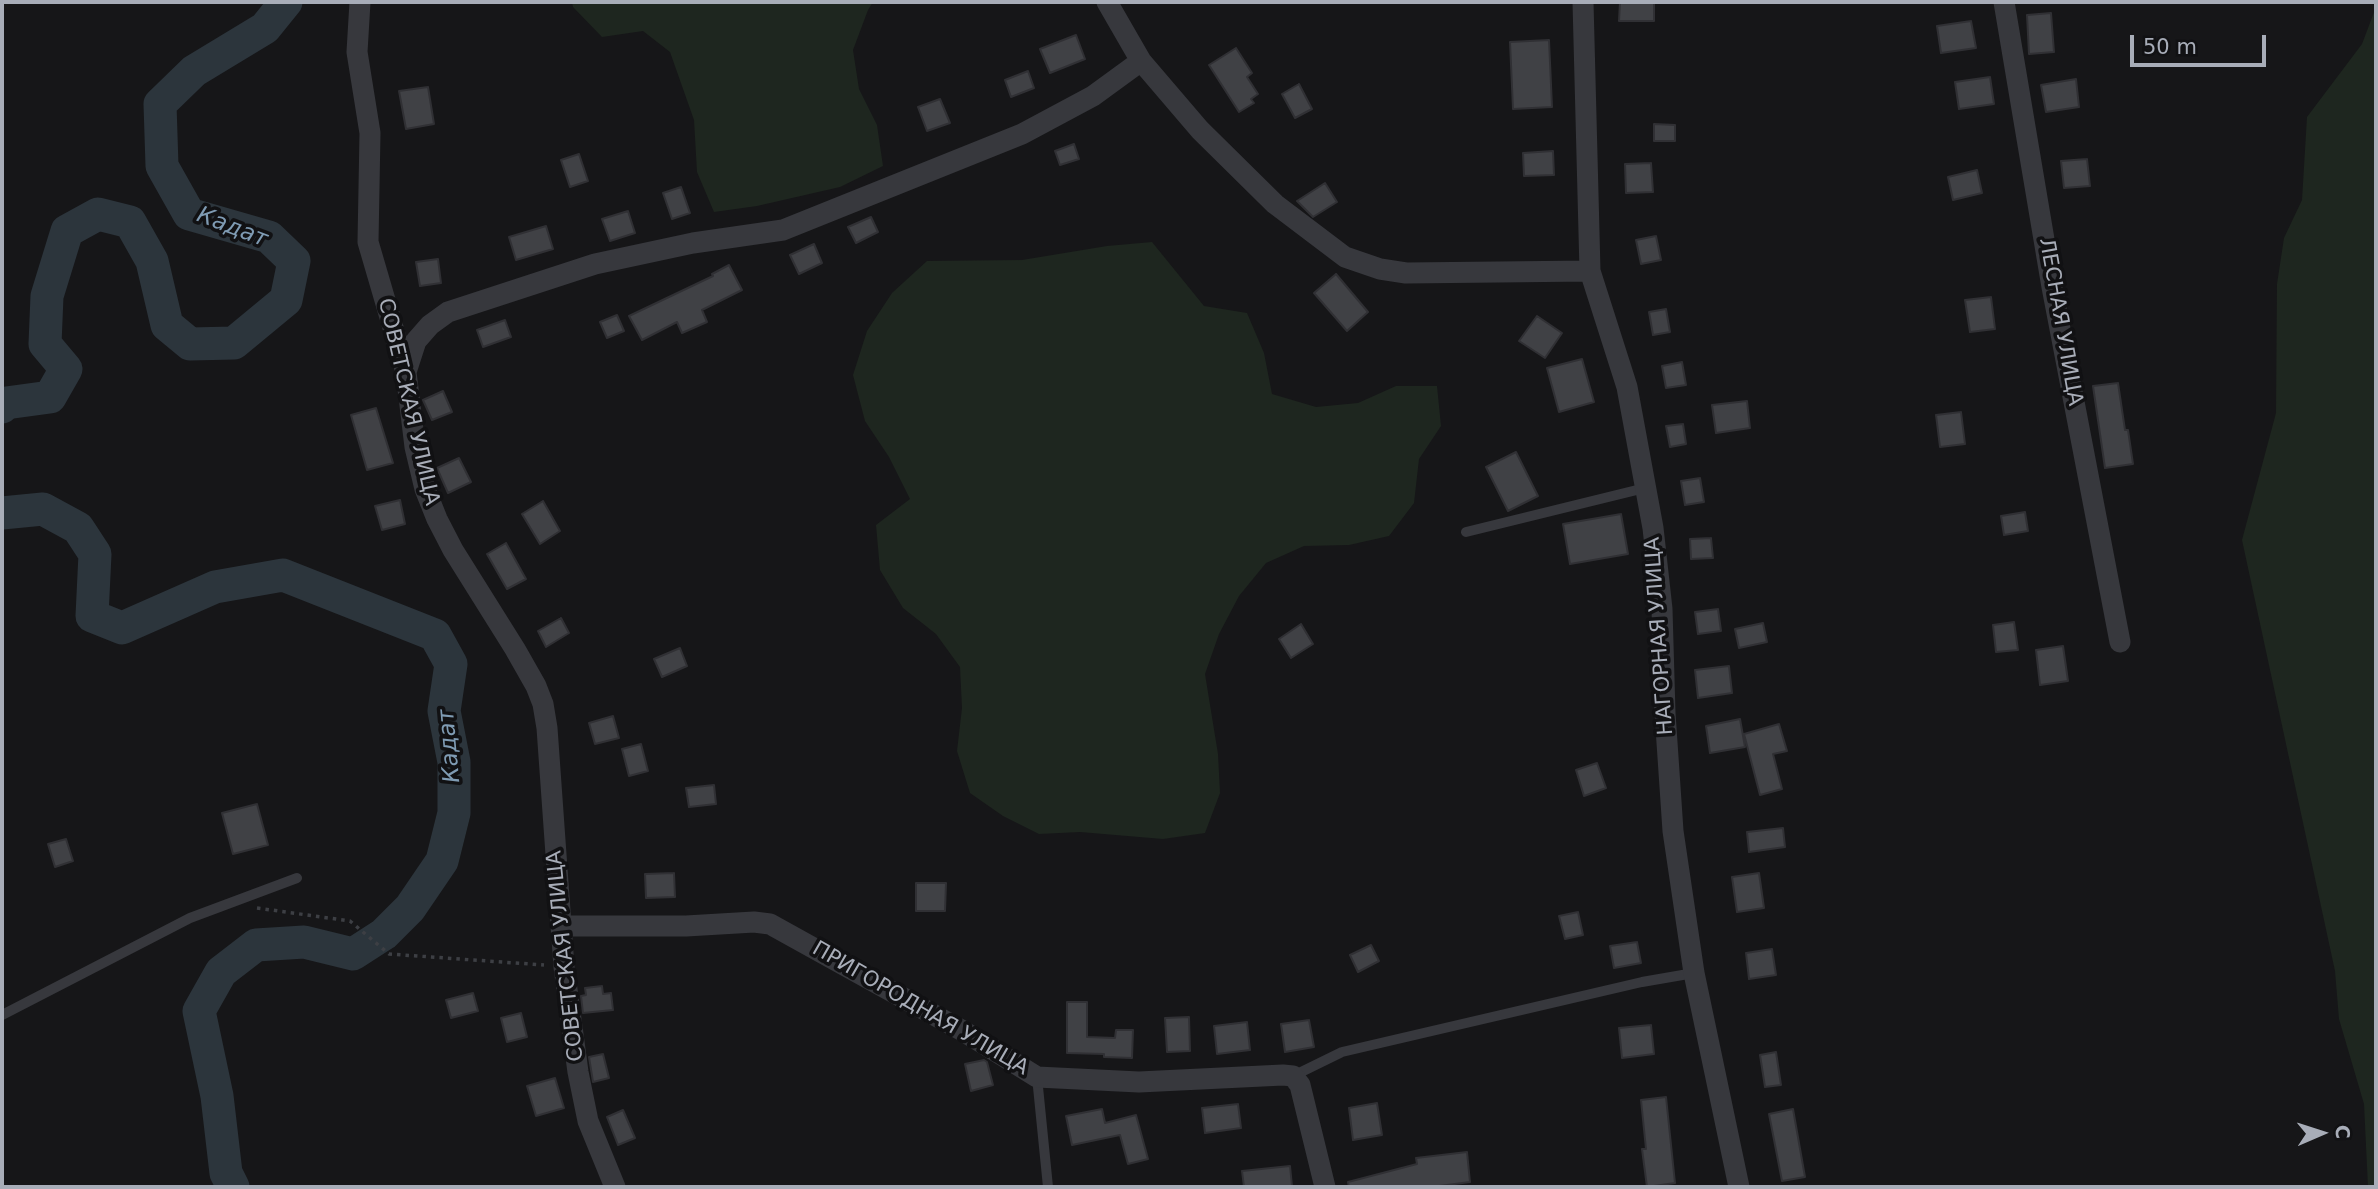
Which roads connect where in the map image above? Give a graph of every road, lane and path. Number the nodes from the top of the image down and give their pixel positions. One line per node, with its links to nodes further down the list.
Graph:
1 (360, 2): 7 (street, СОВЕТСКАЯ УЛИЦА)
2 (1107, 2): 5 (street)
3 (1583, 2): 6 (street, НАГОРНАЯ УЛИЦА)
4 (2004, 2): 10 (street, ЛЕСНАЯ УЛИЦА)
5 (1141, 61): 6 (street); 7 (street)
6 (1590, 271): 8 (street, НАГОРНАЯ УЛИЦА)
7 (406, 372): 13 (street, СОВЕТСКАЯ УЛИЦА)
8 (1645, 488): 9 (lane); 15 (street, НАГОРНАЯ УЛИЦА)
9 (1466, 532)
10 (2120, 642)
11 (297, 878): 12 (lane)
12 (231, 904): 14 (path); 16 (lane)
13 (561, 926): 14 (street, СОВЕТСКАЯ УЛИЦА); 18 (street, ПРИГОРОДНАЯ УЛИЦА)
14 (564, 967): 19 (street, СОВЕТСКАЯ УЛИЦА)
15 (1694, 973): 17 (lane); 22 (street, НАГОРНАЯ УЛИЦА)
16 (2, 1015)
17 (1293, 1076): 18 (street, ПРИГОРОДНАЯ УЛИЦА); 21 (street)
18 (1038, 1077): 20 (lane)
19 (615, 1187)
20 (1048, 1187)
21 (1325, 1187)
22 (1739, 1187)

